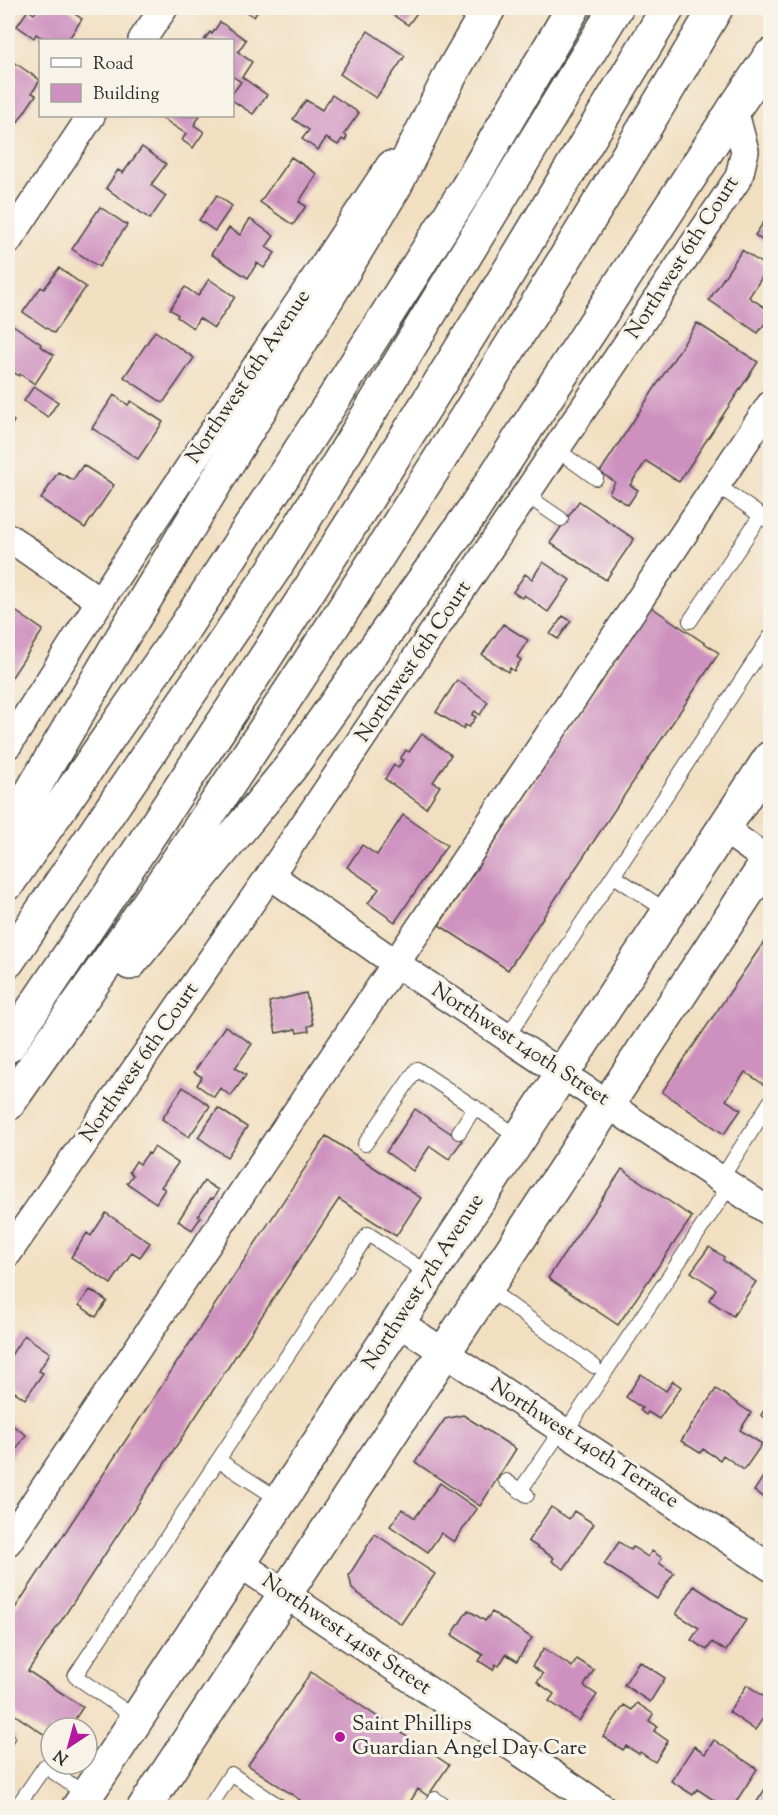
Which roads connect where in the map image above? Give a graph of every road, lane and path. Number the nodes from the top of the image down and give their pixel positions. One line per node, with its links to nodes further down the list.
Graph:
1 (164, 8): 7 (street)
2 (489, 8): 9 (main road, Northwest 6th Avenue)
3 (573, 8): 31 (main road)
4 (616, 8): 33 (main road)
5 (668, 8): 36 (main road)
6 (716, 8): 40 (main road)
7 (143, 39)
8 (771, 56): 10 (main road)
9 (451, 74): 21 (street, Northwest 6th Avenue); 27 (main road)
10 (734, 109): 14 (street, Northwest 6th Court); 42 (main road)
11 (91, 117): 12 (street)
12 (8, 241)
13 (771, 405): 16 (street)
14 (556, 450): 15 (lane); 17 (street, Northwest 6th Court)
15 (596, 478)
16 (717, 485): 19 (lane); 34 (street)
17 (526, 495): 18 (lane); 29 (street, Northwest 6th Court)
18 (561, 519)
19 (766, 519): 22 (lane)
20 (8, 537): 21 (street)
21 (100, 601): 24 (street, Northwest 6th Avenue)
22 (690, 621)
23 (771, 637): 30 (lane)
24 (8, 746)
25 (771, 758): 26 (main road, Northwest 7th Avenue)
26 (724, 829): 28 (street); 32 (main road, Northwest 7th Avenue)
27 (8, 832)
28 (770, 860): 39 (main road)
29 (270, 875): 34 (street, Northwest 140th Street); 48 (street, Northwest 6th Court)
30 (614, 876): 32 (lane); 35 (lane)
31 (8, 883)
32 (668, 912): 37 (main road, Northwest 7th Avenue)
33 (8, 962)
34 (395, 963): 35 (street, Northwest 140th Street); 58 (street)
35 (507, 1036): 37 (street, Northwest 140th Street)
36 (8, 1046)
37 (562, 1073): 39 (street, Northwest 140th Street); 44 (main road, Northwest 7th Avenue)
38 (771, 1102): 46 (lane)
39 (608, 1103): 46 (street, Northwest 140th Street); 50 (main road)
40 (8, 1104)
41 (476, 1107): 43 (lane); 44 (lane); 45 (lane)
42 (8, 1113)
43 (459, 1132)
44 (519, 1137): 49 (main road, Northwest 7th Avenue)
45 (365, 1144)
46 (726, 1182): 47 (street, Northwest 140th Street); 54 (lane)
47 (771, 1212)
48 (8, 1253)
49 (429, 1274): 51 (main road, Northwest 7th Avenue); 55 (lane)
50 (487, 1288): 52 (main road); 53 (lane)
51 (398, 1322): 52 (street, Northwest 140th Terrace); 57 (main road, Northwest 7th Avenue)
52 (445, 1352): 54 (street, Northwest 140th Terrace); 61 (main road)
53 (594, 1366)
54 (564, 1430): 56 (lane); 60 (street, Northwest 140th Terrace)
55 (218, 1460): 57 (lane); 62 (lane)
56 (506, 1480)
57 (280, 1500): 59 (main road, Northwest 7th Avenue)
58 (8, 1542)
59 (239, 1563): 61 (street, Northwest 141st Street); 62 (main road, Northwest 7th Avenue)
60 (771, 1567)
61 (284, 1594): 65 (main road); 70 (street, Northwest 141st Street)
62 (136, 1719): 63 (main road, Northwest 7th Avenue)
63 (82, 1802): 64 (lane)
64 (16, 1808)
65 (144, 1808)
66 (209, 1808): 67 (lane)
67 (282, 1808)
68 (429, 1808): 69 (lane)
69 (448, 1808)
70 (603, 1808)

